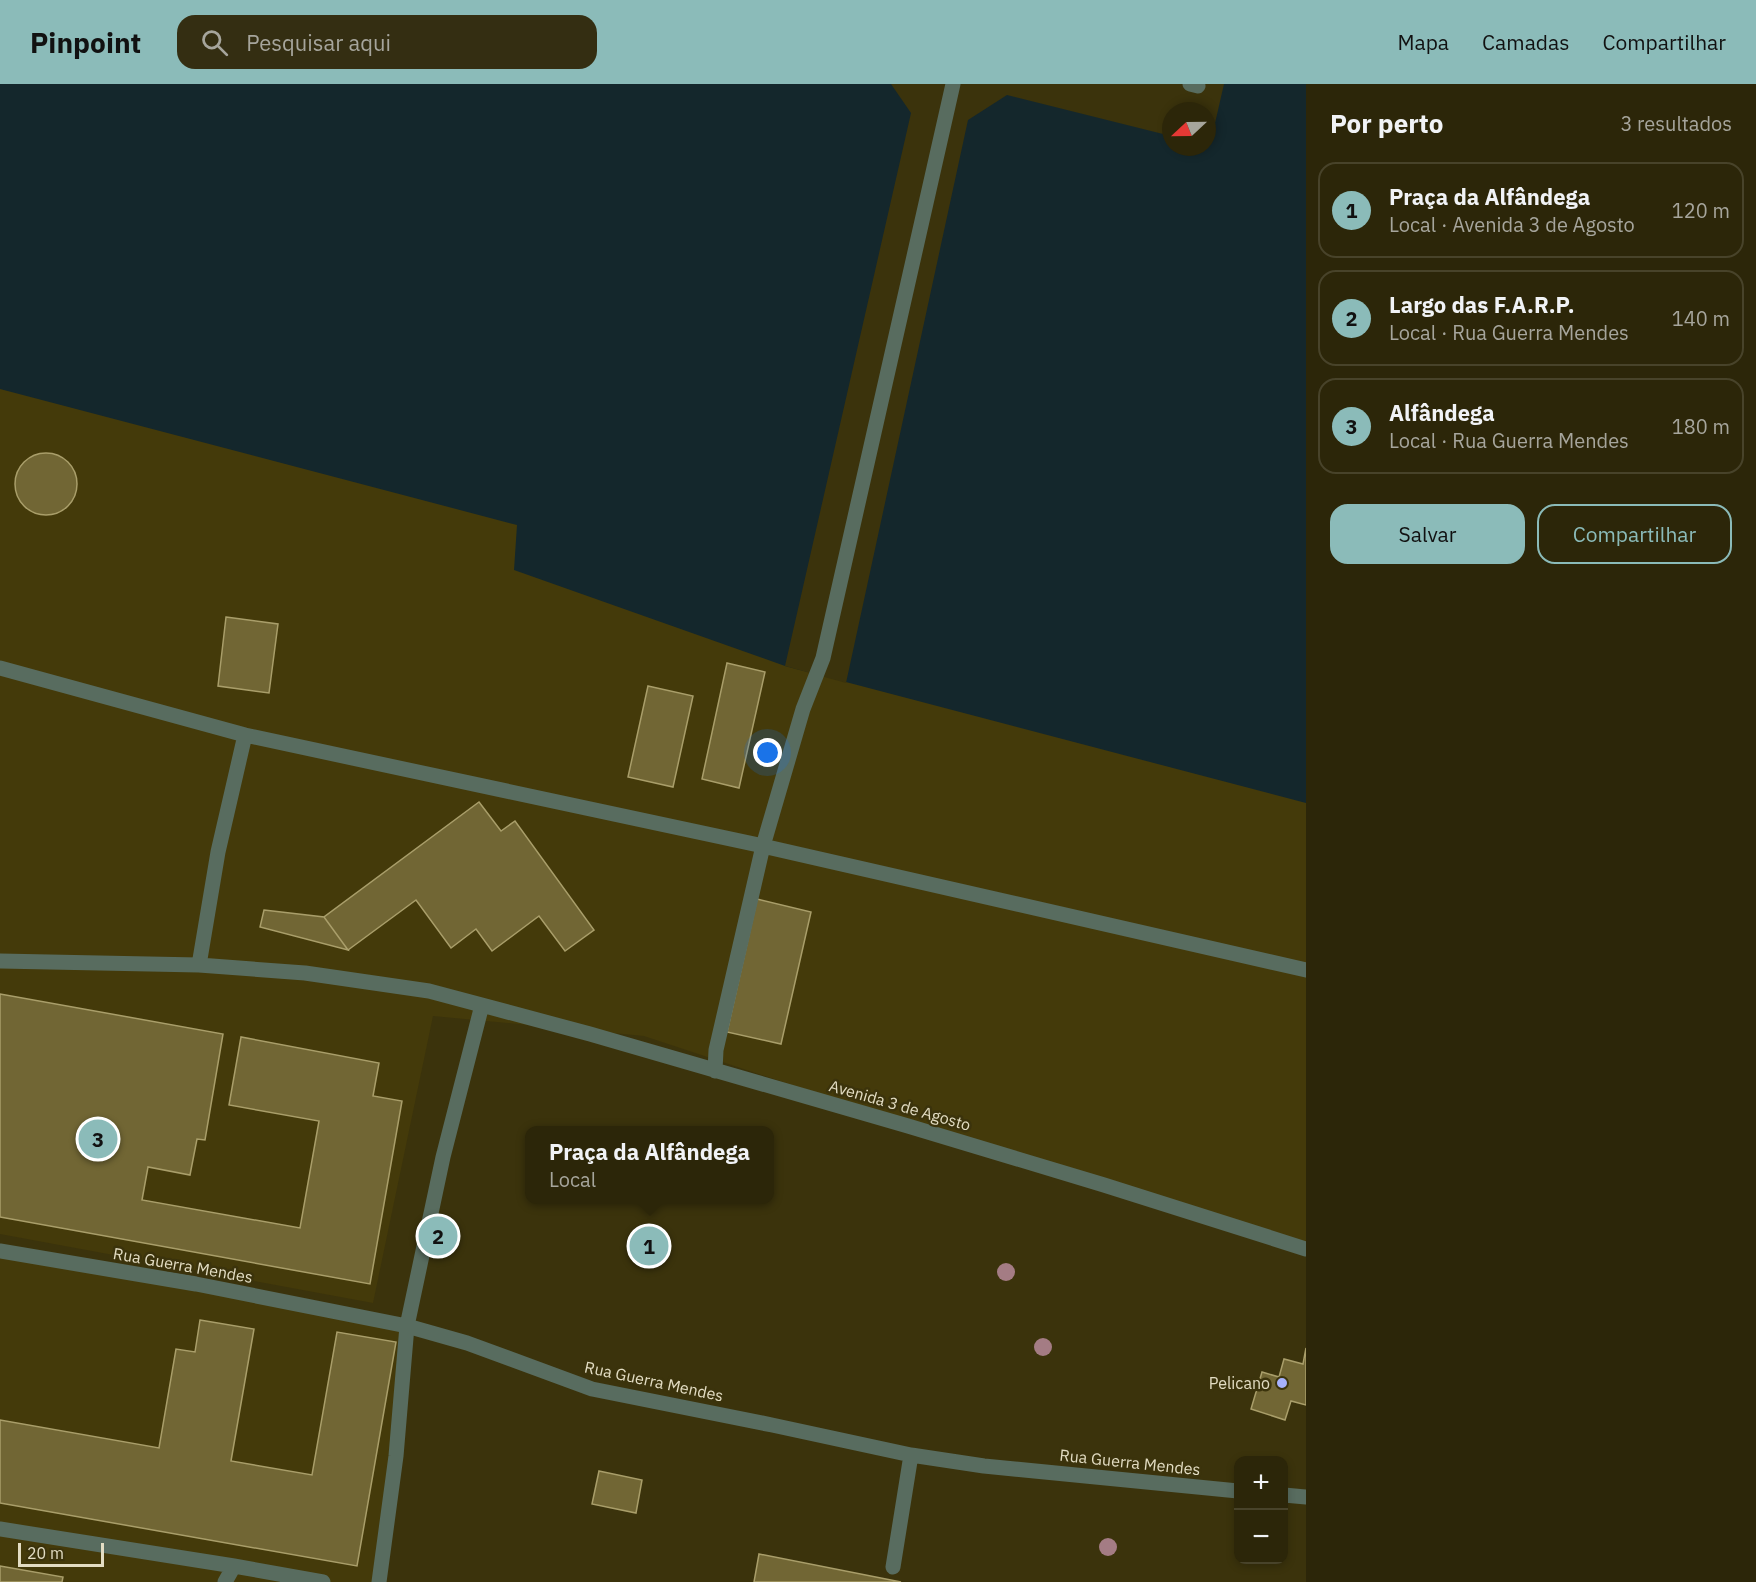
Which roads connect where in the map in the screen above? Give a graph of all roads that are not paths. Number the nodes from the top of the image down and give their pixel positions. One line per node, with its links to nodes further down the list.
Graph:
1 (952, 84): 4 (street)
2 (0, 668): 3 (street)
3 (245, 735): 4 (street); 6 (street)
4 (763, 846): 7 (street); 9 (street)
5 (0, 961): 6 (street, Avenida 3 de Agosto)
6 (199, 964): 8 (street, Avenida 3 de Agosto)
7 (1306, 970)
8 (482, 1005): 9 (street, Avenida 3 de Agosto); 12 (street)
9 (715, 1071): 10 (street, Avenida 3 de Agosto)
10 (1306, 1249)
11 (0, 1251): 12 (street, Rua Guerra Mendes)
12 (407, 1326): 13 (street, Rua Guerra Mendes); 22 (street)
13 (911, 1455): 14 (street, Rua Guerra Mendes); 19 (street)
14 (1234, 1491)
15 (1288, 1495): 16 (street)
16 (1306, 1497)
17 (0, 1529): 18 (street)
18 (234, 1566): 20 (street); 21 (street)
19 (892, 1567)
20 (225, 1582)
21 (323, 1582)
22 (379, 1582)

